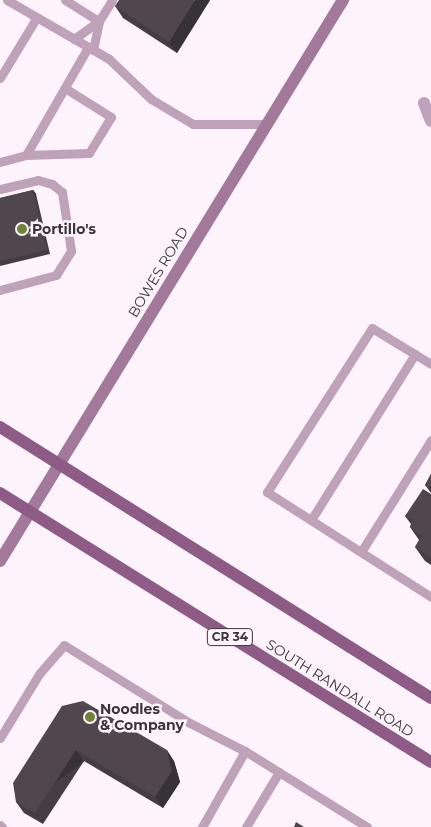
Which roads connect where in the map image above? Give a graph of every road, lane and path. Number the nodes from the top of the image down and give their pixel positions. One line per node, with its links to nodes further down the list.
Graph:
1 (7, 0): 5 (lane)
2 (65, 0): 6 (lane)
3 (112, 0): 6 (lane)
4 (343, 0): 13 (main road, BOWES ROAD)
5 (37, 17): 7 (lane); 9 (lane)
6 (99, 21): 7 (lane); 8 (lane)
7 (74, 39): 8 (lane)
8 (91, 49): 10 (lane); 13 (lane)
9 (0, 78)
10 (65, 88): 14 (lane); 14 (lane)
11 (424, 103): 12 (street)
12 (431, 121)
13 (266, 124): 22 (main road, BOWES ROAD)
14 (26, 155): 15 (lane)
15 (0, 162)
16 (0, 189): 17 (lane)
17 (0, 290)
18 (415, 354): 19 (lane); 25 (lane); 25 (lane)
19 (431, 364)
20 (0, 426): 22 (main road)
21 (431, 440): 26 (lane)
22 (59, 464): 24 (main road, BOWES ROAD); 29 (main road)
23 (0, 493): 24 (main road, CR 34)
24 (30, 512): 27 (main road, BOWES ROAD); 32 (main road, SOUTH RANDALL ROAD / CR 34)
25 (311, 520): 26 (lane)
26 (361, 552): 28 (lane)
27 (0, 561)
28 (431, 596)
29 (431, 698)
30 (0, 738): 31 (lane)
31 (245, 751): 33 (lane); 34 (lane)
32 (431, 762)
33 (279, 772): 35 (lane); 36 (lane)
34 (202, 827)
35 (246, 827)
36 (367, 827)

